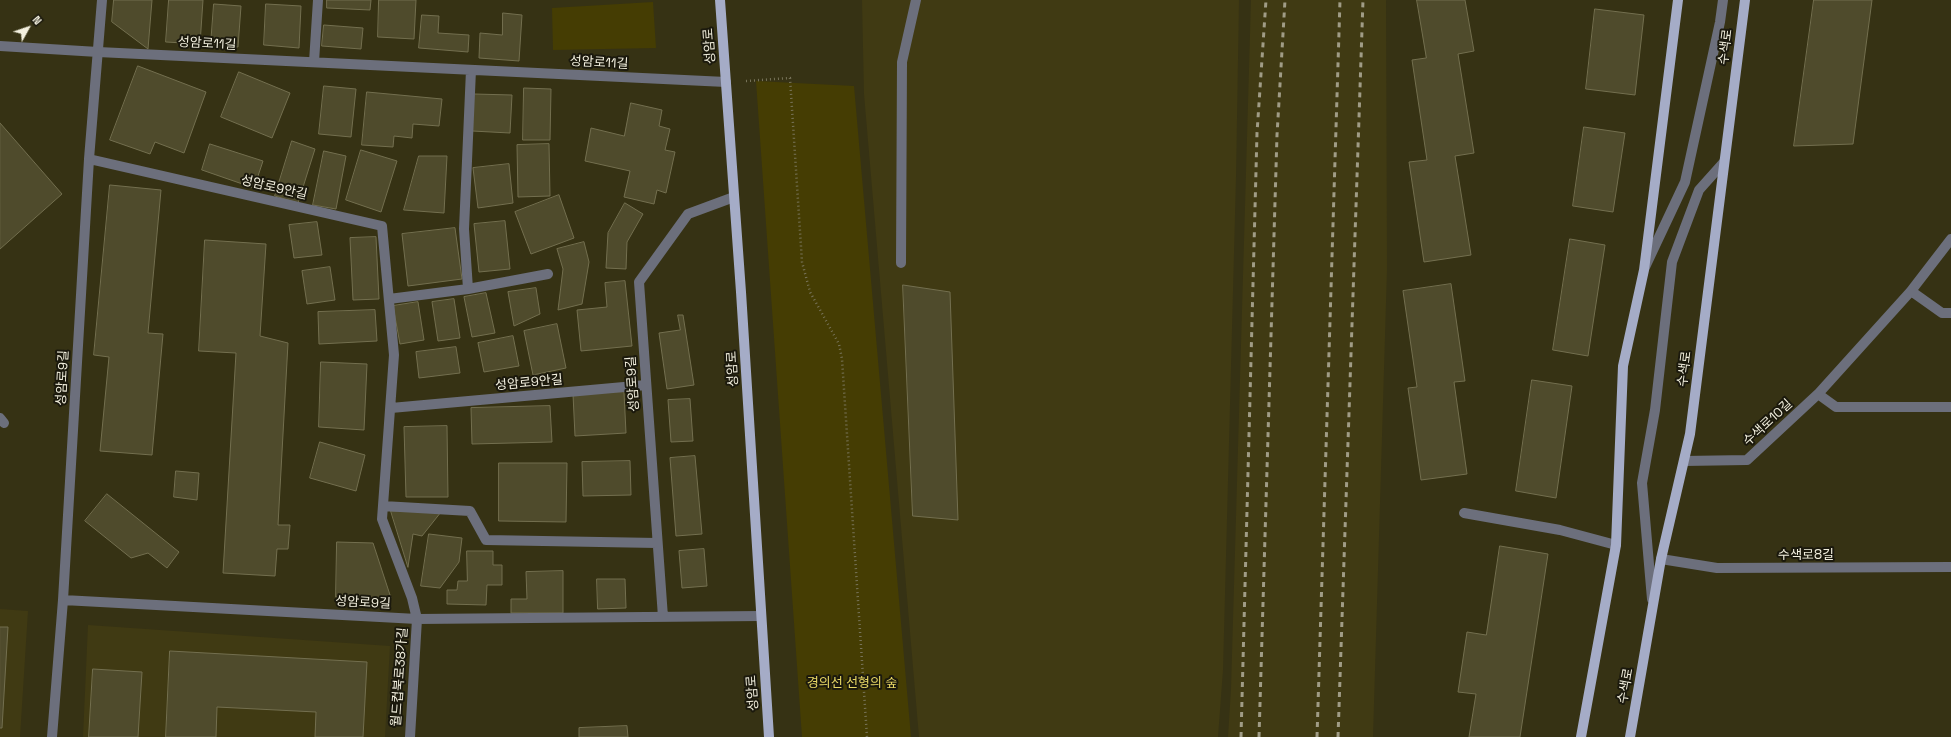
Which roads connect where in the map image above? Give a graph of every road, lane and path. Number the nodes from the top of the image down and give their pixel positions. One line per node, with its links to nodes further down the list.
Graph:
1 (102, 0): 9 (street)
2 (318, 0): 10 (street)
3 (720, 0): 12 (main road, 성암로)
4 (916, 0): 17 (street)
5 (1678, 0): 18 (main road)
6 (1722, 0): 18 (street)
7 (1745, 0): 14 (main road, 수색로)
8 (0, 46): 9 (street, 성암로11길)
9 (98, 52): 10 (street, 성암로11길); 13 (street)
10 (314, 62): 11 (street, 성암로11길)
11 (471, 70): 12 (street, 성암로11길); 20 (street)
12 (726, 82): 15 (main road, 성암로); 43 (path)
13 (89, 159): 22 (street, 성암로9안길); 35 (street, 성암로9길)
14 (1724, 162): 28 (main road, 수색로); 36 (street)
15 (734, 197): 24 (street, 성암로9길); 38 (main road, 성암로)
16 (1951, 239): 21 (street, 수색로10길)
17 (901, 263)
18 (1644, 270): 32 (main road)
19 (548, 274): 20 (street)
20 (468, 289): 22 (street)
21 (1911, 291): 23 (street); 25 (street, 수색로10길)
22 (389, 299): 27 (street, 성암로9안길)
23 (1951, 313)
24 (646, 385): 27 (street, 성암로9안길); 31 (street, 성암로9길)
25 (1818, 394): 26 (street); 28 (street, 수색로10길)
26 (1951, 407)
27 (391, 408): 29 (street, 성암로9안길)
28 (1684, 461): 33 (main road, 수색로)
29 (383, 506): 31 (street); 39 (street, 성암로9안길)
30 (1464, 513): 32 (street)
31 (657, 543): 37 (street, 성암로9길)
32 (1616, 544): 44 (main road)
33 (1661, 559): 34 (street, 수색로8길); 36 (main road, 수색로)
34 (1951, 567)
35 (63, 600): 39 (street, 성암로9길); 40 (street, 성암로9길)
36 (1653, 607): 45 (main road, 수색로)
37 (662, 616): 38 (street, 성암로9길); 39 (street, 성암로9길)
38 (761, 616): 42 (main road, 성암로)
39 (417, 618): 41 (street, 월드컵북로38가길)
40 (52, 737)
41 (410, 737)
42 (769, 737)
43 (868, 737)
44 (1581, 737)
45 (1630, 737)

